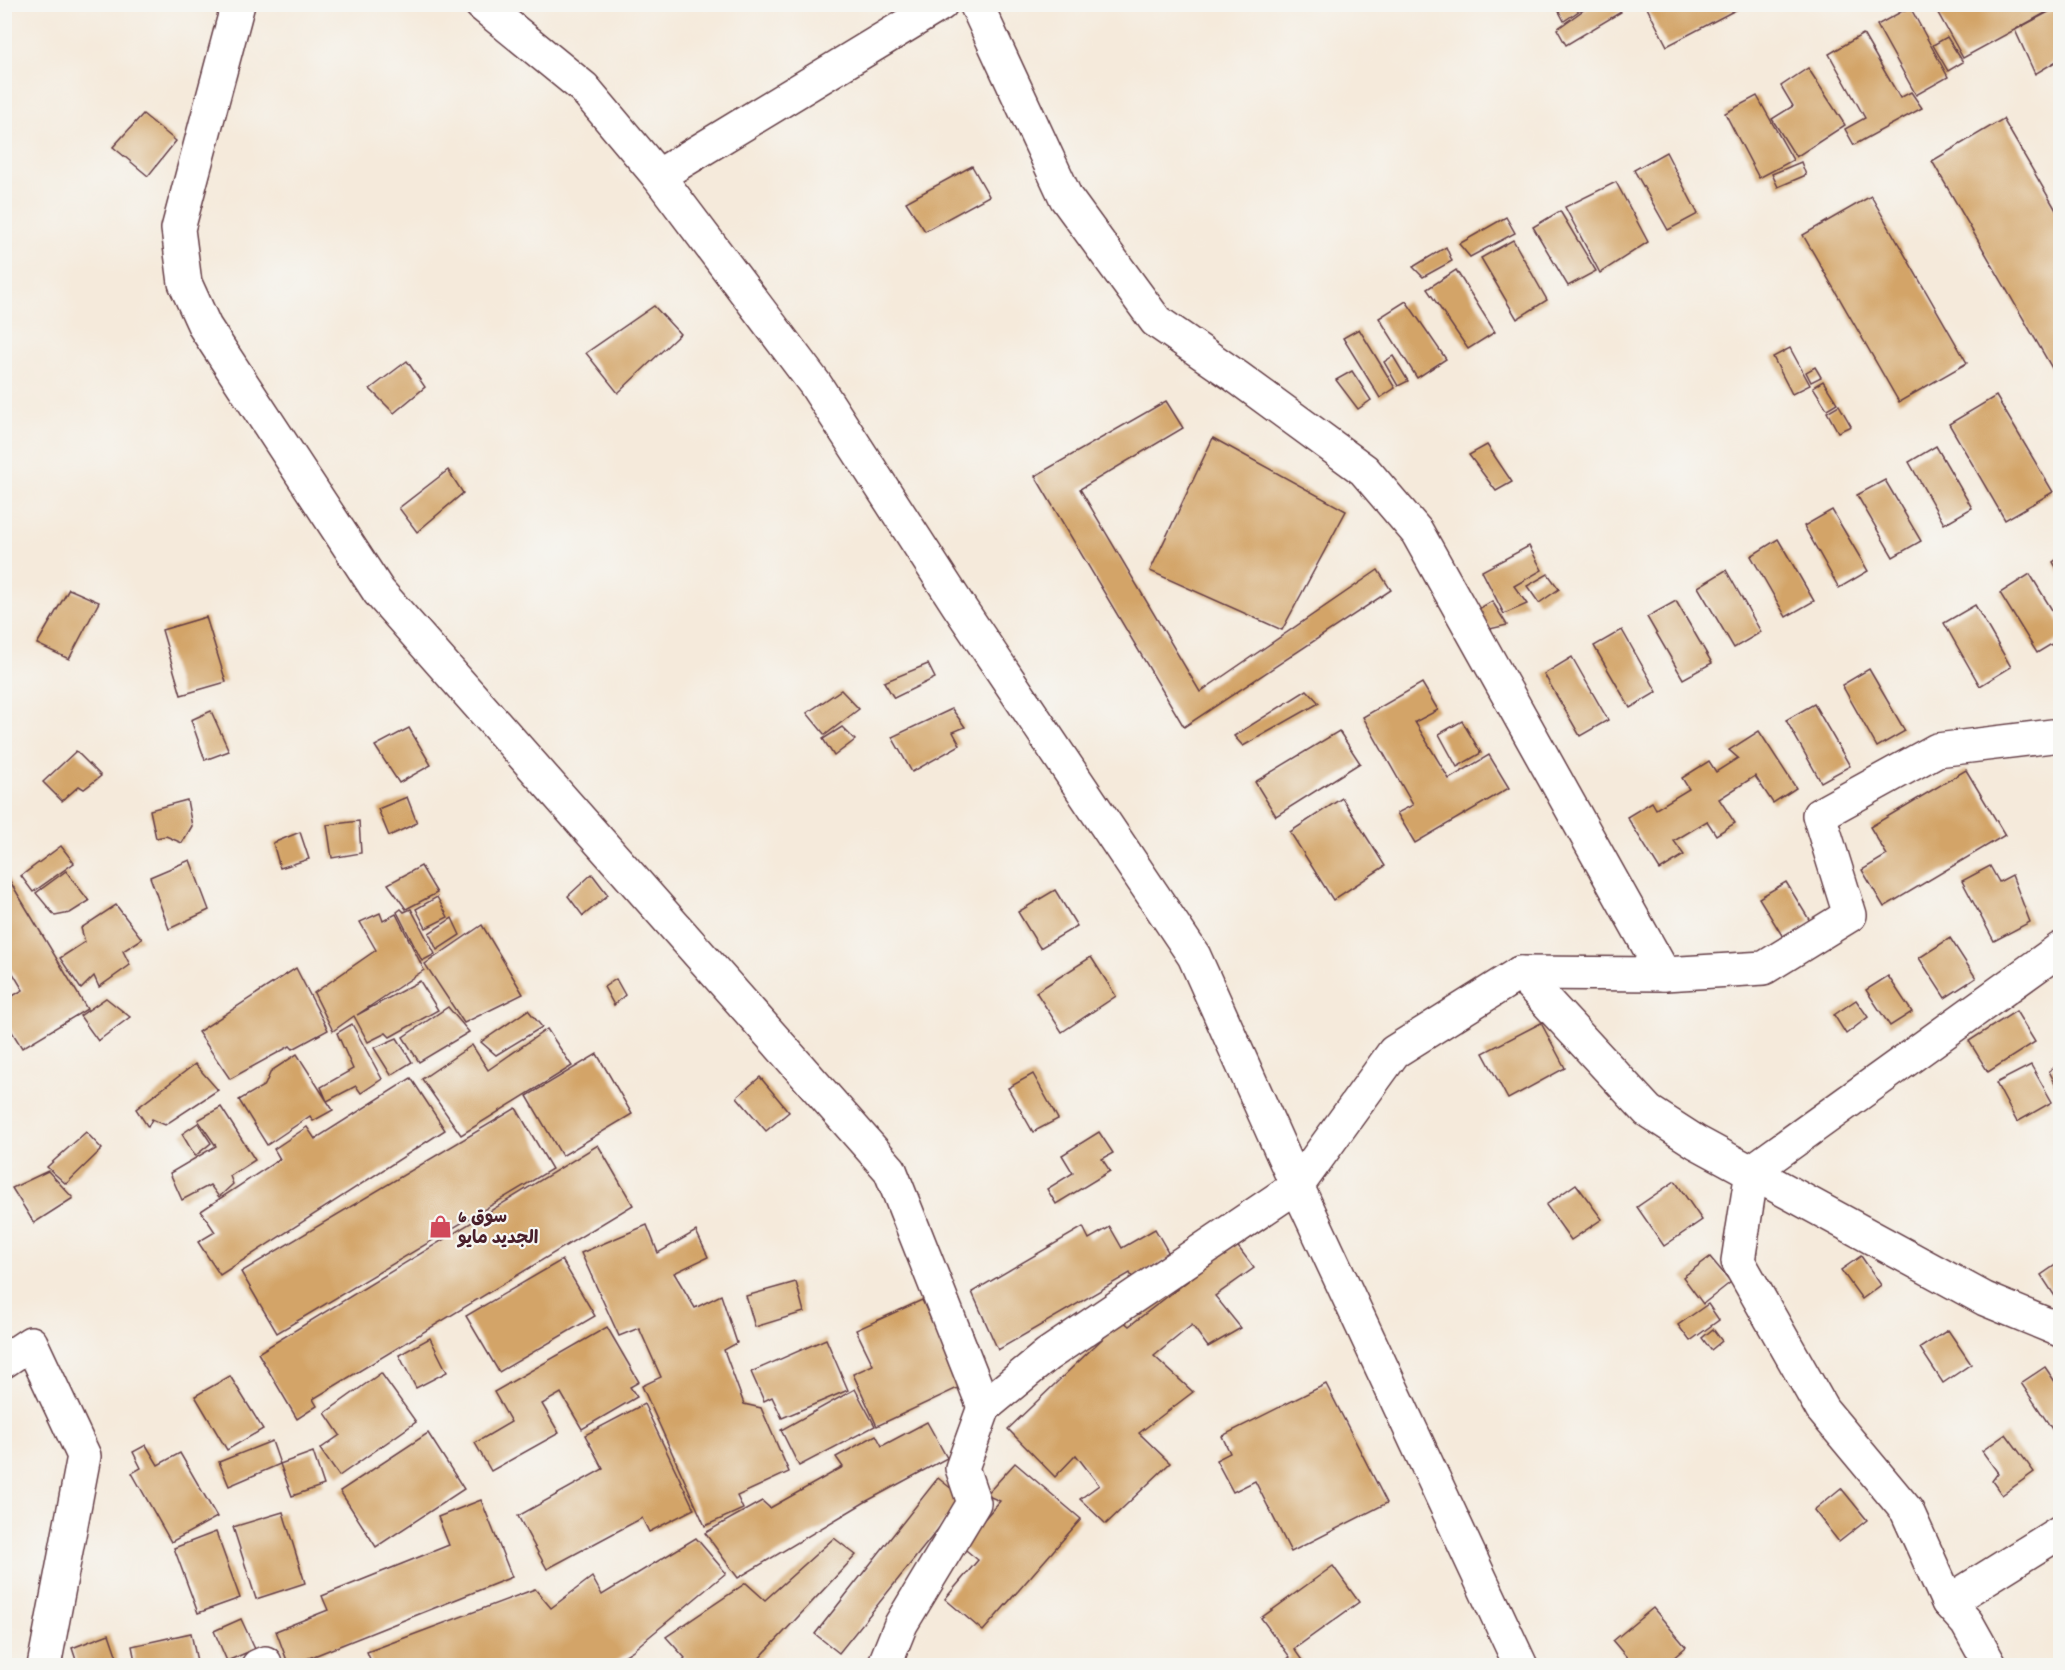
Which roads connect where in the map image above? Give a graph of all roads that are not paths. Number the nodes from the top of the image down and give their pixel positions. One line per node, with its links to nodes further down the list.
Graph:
1 (237, 4): 14 (street)
2 (481, 4): 5 (street)
3 (941, 4): 5 (street)
4 (976, 4): 9 (street)
5 (658, 176): 11 (street)
6 (2061, 735): 9 (street)
7 (2061, 949): 10 (street)
8 (1520, 973): 9 (street); 10 (street); 11 (street)
9 (1664, 974)
10 (1752, 1171): 12 (street); 16 (street)
11 (1297, 1186): 14 (street); 21 (street)
12 (2061, 1330)
13 (4, 1361): 17 (street)
14 (984, 1407): 20 (street)
15 (2061, 1532): 16 (street)
16 (1948, 1602): 22 (street)
17 (44, 1665)
18 (258, 1665): 19 (street)
19 (266, 1665)
20 (884, 1665)
21 (1521, 1665)
22 (1991, 1665)

